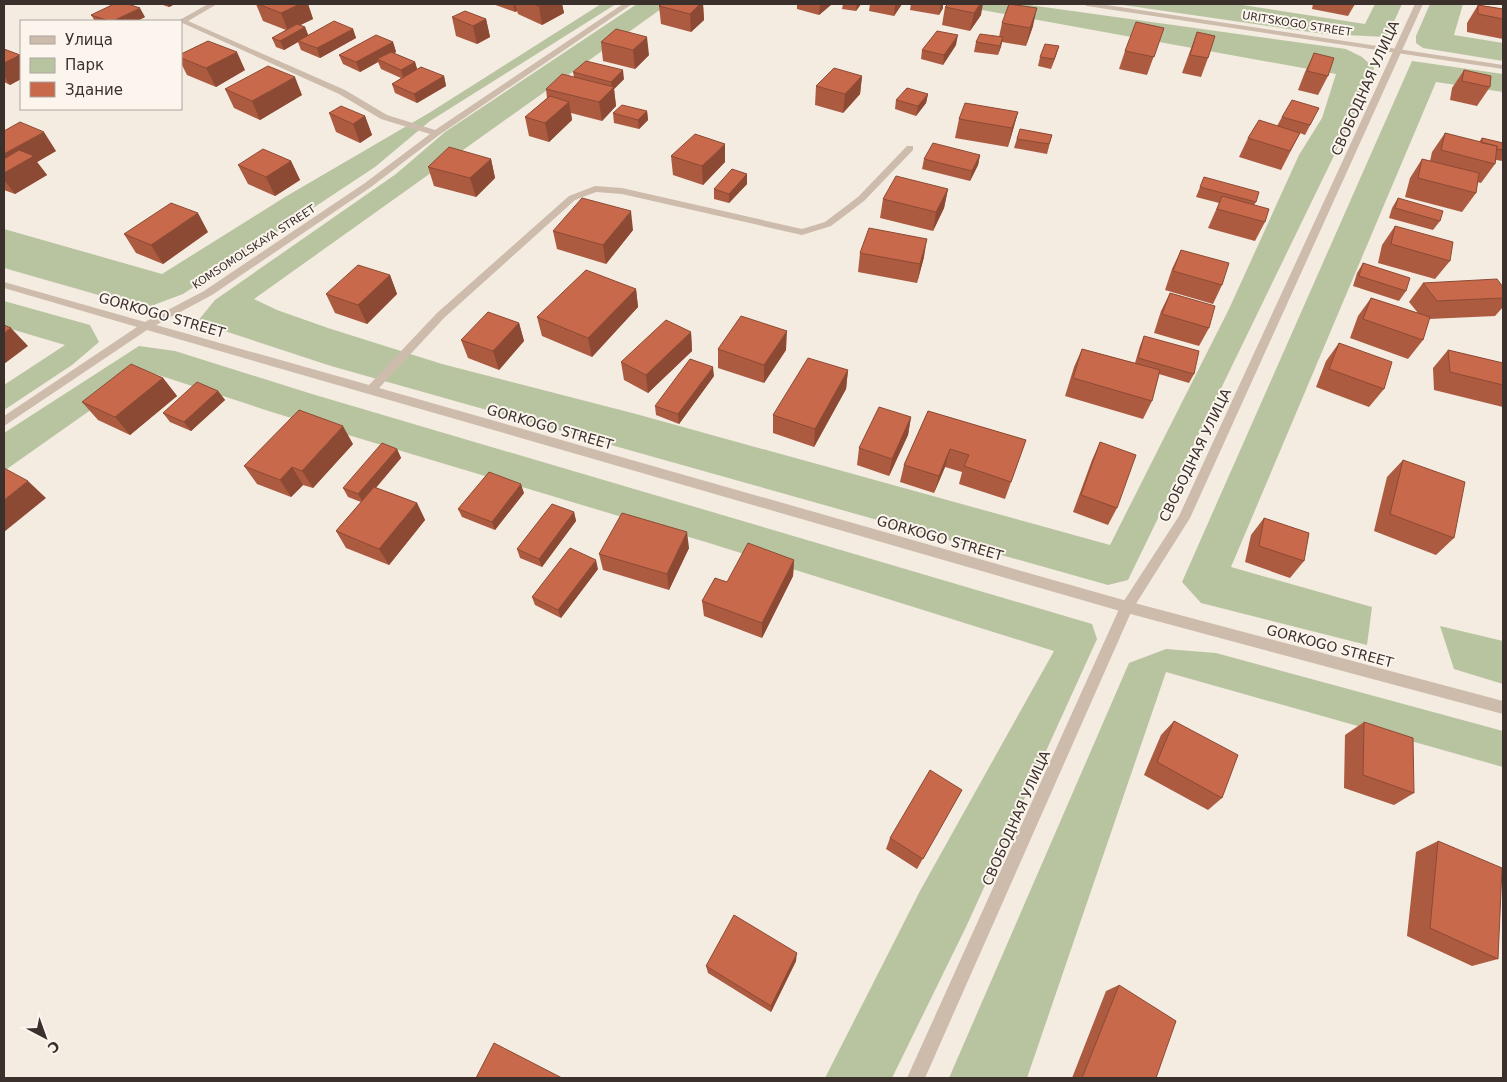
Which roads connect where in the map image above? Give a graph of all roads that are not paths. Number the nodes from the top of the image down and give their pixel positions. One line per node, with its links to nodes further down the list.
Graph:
1 (213, 4): 5 (street)
2 (628, 4): 8 (street, KOMSOMOLSKAYA STREET)
3 (1086, 4): 6 (street, URITSKOGO STREET)
4 (1419, 4): 6 (street, СВОБОДНАЯ УЛИЦА)
5 (182, 22): 8 (street)
6 (1398, 51): 7 (street, URITSKOGO STREET); 14 (street, СВОБОДНАЯ УЛИЦА)
7 (1503, 67)
8 (436, 133): 11 (street, KOMSOMOLSKAYA STREET)
9 (910, 148): 12 (street)
10 (4, 284): 11 (street, GORKOGO STREET)
11 (145, 326): 12 (street, GORKOGO STREET); 13 (street, KOMSOMOLSKAYA STREET)
12 (370, 391): 14 (street, GORKOGO STREET)
13 (4, 422)
14 (1127, 607): 15 (street, GORKOGO STREET); 16 (street, СВОБОДНАЯ УЛИЦА)
15 (1503, 708)
16 (916, 1078)

